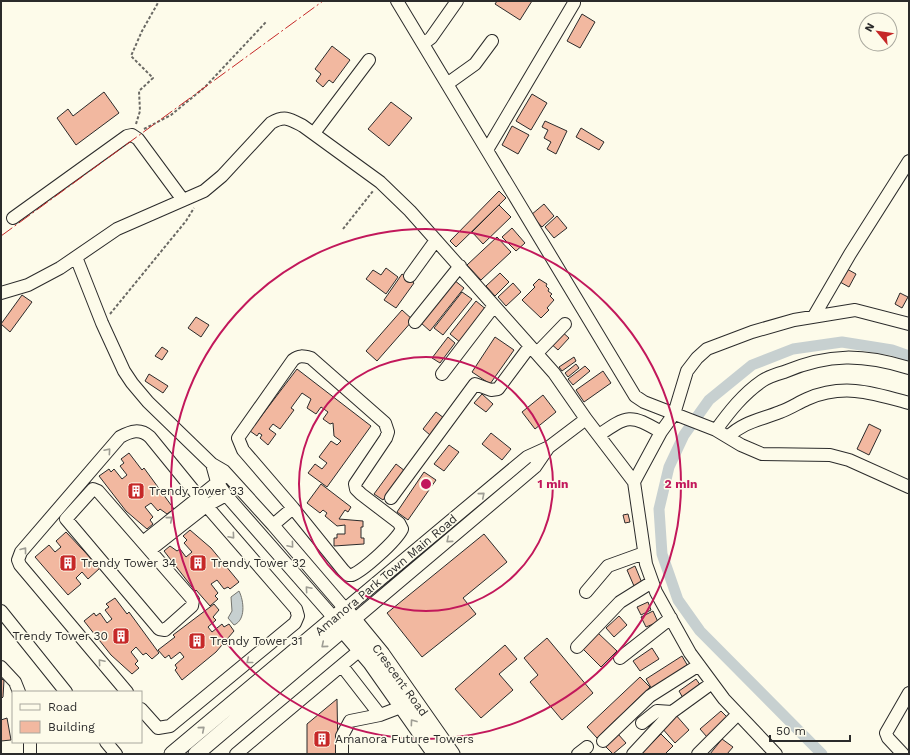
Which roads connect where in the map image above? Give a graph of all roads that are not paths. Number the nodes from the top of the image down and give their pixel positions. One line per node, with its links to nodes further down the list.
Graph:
1 (397, 1): 5 (street)
2 (457, 1): 5 (street)
3 (574, 3): 9 (street)
4 (492, 41): 7 (street)
5 (423, 44): 7 (street)
6 (369, 60): 8 (street)
7 (447, 84): 9 (street)
8 (314, 134): 11 (street); 13 (street)
9 (487, 150): 27 (street)
10 (909, 161): 19 (street)
11 (183, 200): 12 (street); 14 (street)
12 (13, 218)
13 (436, 240): 15 (street); 16 (street)
14 (76, 257): 17 (street); 34 (street)
15 (460, 266): 18 (street); 20 (street)
16 (410, 276)
17 (1, 293)
18 (494, 306): 23 (street); 25 (street)
19 (814, 316): 21 (street); 27 (street)
20 (415, 322)
21 (909, 322)
22 (565, 324): 23 (street)
23 (533, 349): 28 (street); 41 (street)
24 (909, 368): 29 (street)
25 (442, 374)
26 (909, 403): 32 (street)
27 (674, 414): 29 (street); 30 (street)
28 (586, 419): 31 (street); 33 (street, Amanora Park Town Main Road)
29 (716, 430): 32 (street)
30 (661, 432): 31 (street); 37 (street)
31 (598, 435): 37 (street)
32 (728, 437): 38 (street)
33 (549, 447): 44 (street, Amanora Park Town Main Road, one-way to 33); 45 (street, Amanora Park Town Main Road)
34 (212, 464): 35 (street); 36 (street)
35 (227, 475): 36 (street); 46 (street)
36 (217, 482): 39 (street); 40 (street)
37 (634, 482): 48 (street)
38 (909, 487)
39 (226, 495): 42 (street); 53 (street, one-way to 39)
40 (198, 496): 42 (street); 47 (street, one-way to 40); 63 (street, one-way to 40)
41 (391, 498)
42 (206, 506): 47 (street); 66 (street, one-way to 66)
43 (293, 508): 43 (street); 46 (street)
44 (466, 508): 45 (street); 53 (street, Amanora Park Town Main Road)
45 (474, 519): 53 (street, Amanora Park Town Main Road, one-way to 53)
46 (274, 525): 53 (street, one-way to 53)
47 (146, 546): 47 (street)
48 (644, 553): 49 (street); 50 (street)
49 (652, 582): 52 (street); 54 (street)
50 (586, 592)
51 (1, 611): 62 (street)
52 (670, 618): 56 (street); 57 (street)
53 (344, 619): 55 (main road, Crescent Road); 65 (main road, Crescent Road); 77 (main road, Amanora Park Town Main Road, one-way to 53); 78 (main road, Amanora Park Town Main Road, one-way to 78)
54 (577, 647)
55 (360, 650): 58 (street); 65 (main road, Crescent Road)
56 (620, 658)
57 (699, 665): 60 (street); 71 (street)
58 (342, 666): 69 (street); 79 (street)
59 (1, 667): 61 (street)
60 (712, 683): 67 (street); 68 (street)
61 (19, 691)
62 (65, 691)
63 (125, 691)
64 (909, 693): 85 (street)
65 (409, 704): 69 (street); 81 (main road, Crescent Road, one-way to 65); 82 (main road, Crescent Road)
66 (142, 710)
67 (672, 712): 70 (street); 83 (street)
68 (738, 714): 74 (street); 84 (street)
69 (380, 715): 80 (street)
70 (642, 723)
71 (603, 740)
72 (30, 743): 75 (street)
73 (107, 743): 76 (street)
74 (771, 752)
75 (30, 754)
76 (116, 754)
77 (172, 754)
78 (196, 754)
79 (236, 754)
80 (342, 754)
81 (435, 754)
82 (452, 754)
83 (633, 754)
84 (698, 754)
85 (903, 754)

